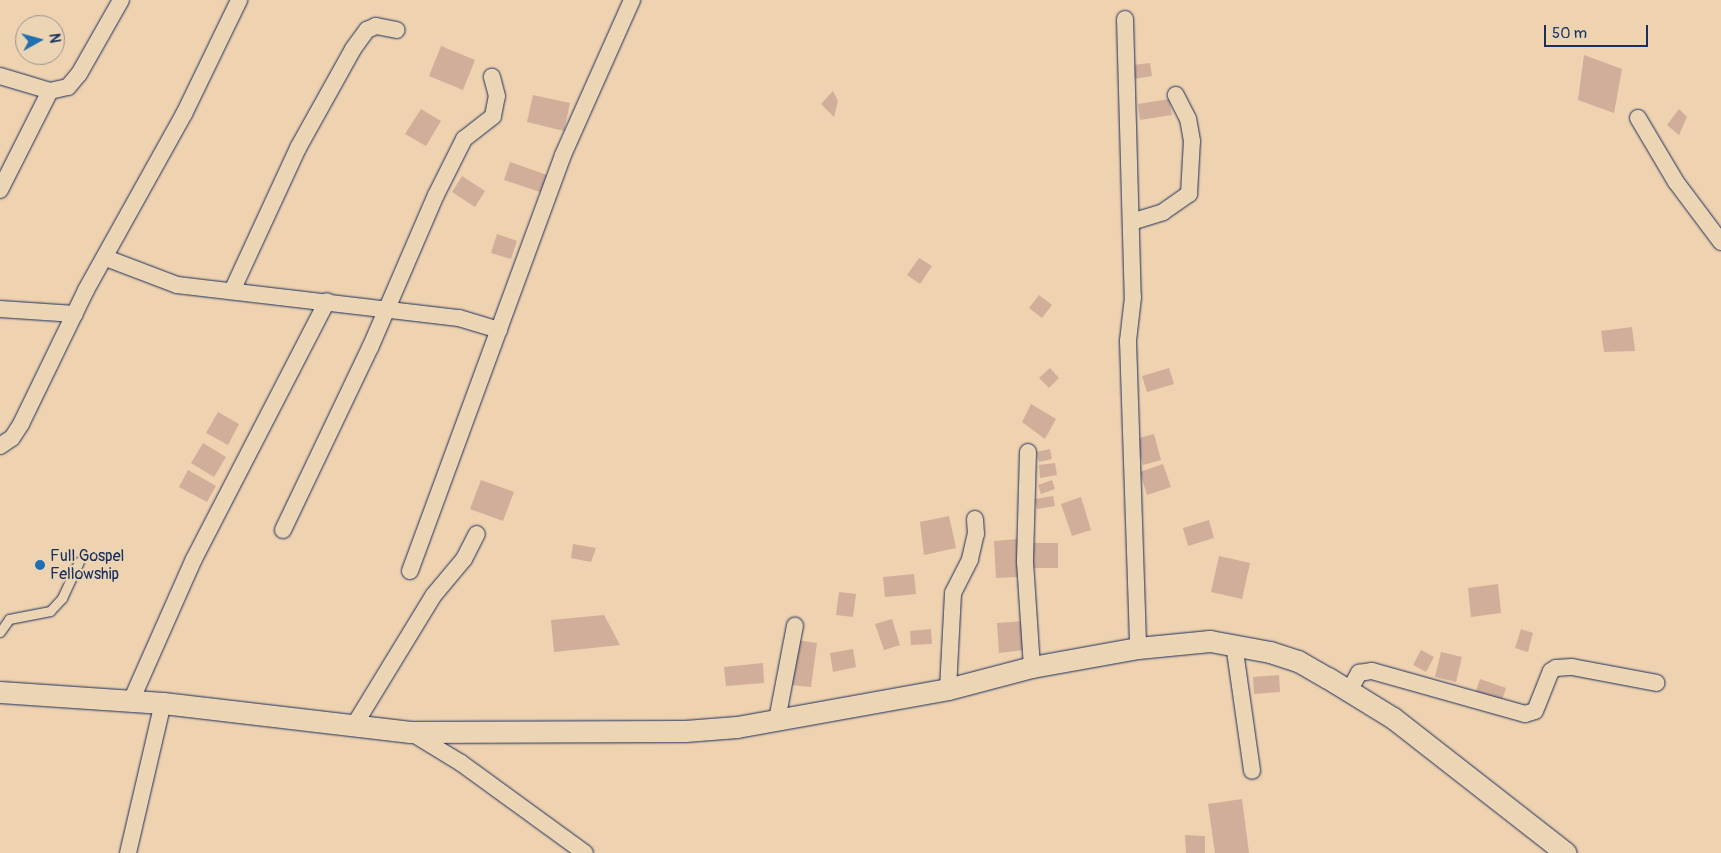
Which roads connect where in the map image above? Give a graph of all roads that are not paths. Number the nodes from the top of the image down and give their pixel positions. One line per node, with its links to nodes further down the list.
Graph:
1 (121, 0): 8 (street)
2 (239, 0): 14 (street)
3 (632, 0): 20 (street)
4 (1124, 19): 12 (street)
5 (397, 30): 15 (street)
6 (0, 76): 8 (street)
7 (492, 77): 17 (street)
8 (50, 91): 11 (street)
9 (1176, 95): 12 (street)
10 (1638, 118): 13 (street)
11 (0, 190)
12 (1131, 222): 31 (street)
13 (1721, 242)
14 (106, 258): 15 (street); 19 (street)
15 (232, 291): 16 (street)
16 (327, 300): 17 (street); 37 (street)
17 (388, 308): 20 (street); 24 (street)
18 (0, 309): 19 (street)
19 (75, 314): 21 (street)
20 (499, 330): 27 (street)
21 (0, 446)
22 (1028, 452): 32 (street)
23 (975, 518): 34 (street)
24 (283, 530)
25 (477, 534): 40 (street)
26 (79, 562): 29 (lane)
27 (410, 571)
28 (795, 626): 39 (street)
29 (0, 632)
30 (1234, 644): 31 (street); 35 (street); 42 (street)
31 (1138, 648): 32 (street)
32 (1032, 667): 34 (street)
33 (1657, 683): 35 (street)
34 (948, 689): 39 (street)
35 (1349, 691): 45 (street)
36 (0, 692): 37 (street)
37 (131, 701): 38 (street)
38 (163, 703): 40 (street); 43 (street)
39 (777, 720): 41 (street)
40 (355, 724): 41 (street)
41 (410, 732): 44 (street)
42 (1252, 771)
43 (128, 853)
44 (585, 853)
45 (1566, 853)

